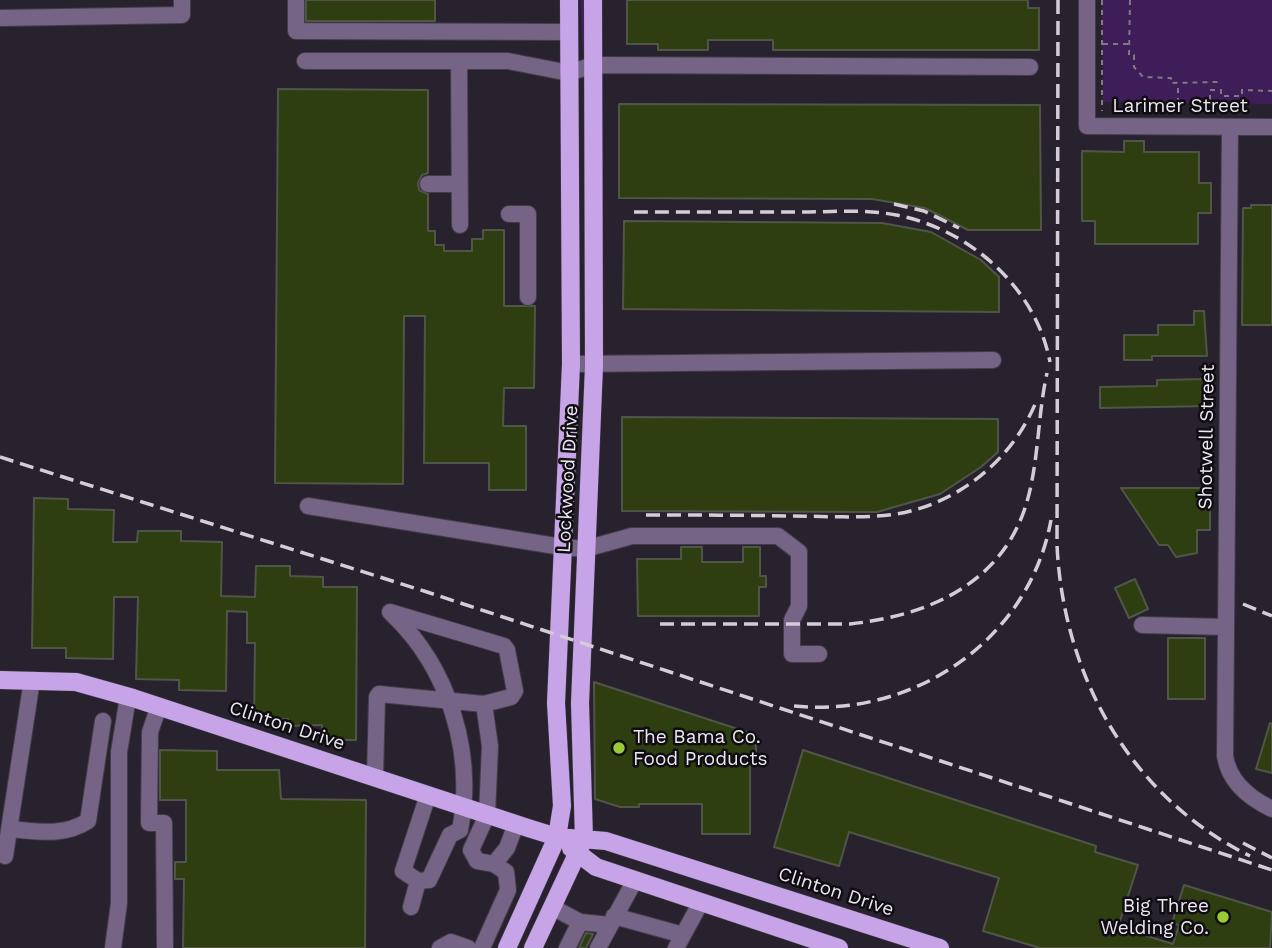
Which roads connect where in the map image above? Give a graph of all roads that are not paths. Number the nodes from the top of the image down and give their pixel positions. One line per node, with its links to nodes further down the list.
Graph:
1 (296, 0): 7 (street)
2 (569, 0): 7 (main road, Lockwood Drive)
3 (593, 0): 10 (main road, Lockwood Drive)
4 (1087, 0): 13 (street, Larimer Street)
5 (183, 8): 6 (street)
6 (0, 18)
7 (569, 32): 12 (main road, Lockwood Drive)
8 (305, 61): 9 (street)
9 (459, 61): 12 (street); 16 (street)
10 (593, 65): 11 (street); 12 (street); 22 (main road, Lockwood Drive)
11 (1030, 66)
12 (569, 73): 21 (main road, Lockwood Drive)
13 (1230, 127): 14 (street, Larimer Street); 27 (street, Shotwell Street)
14 (1272, 127)
15 (428, 184): 16 (street)
16 (459, 184): 18 (street)
17 (509, 214): 19 (street)
18 (460, 225)
19 (528, 297)
20 (993, 360): 22 (street)
21 (571, 364): 22 (street); 24 (main road, Lockwood Drive)
22 (594, 366): 25 (main road, Lockwood Drive)
23 (308, 506): 24 (street)
24 (562, 547): 25 (street); 43 (main road, Lockwood Drive)
25 (585, 548): 28 (street); 44 (main road, Lockwood Drive)
26 (1142, 625): 27 (street)
27 (1226, 628): 39 (street, Shotwell Street)
28 (819, 654)
29 (0, 680): 30 (main road, Clinton Drive)
30 (32, 680): 31 (main road, Clinton Drive); 42 (street)
31 (128, 696): 34 (main road, Clinton Drive); 57 (street)
32 (484, 704): 33 (street); 33 (street); 40 (street)
33 (452, 705): 36 (street); 38 (street)
34 (159, 706): 36 (main road, Clinton Drive); 58 (street)
35 (103, 722): 42 (street)
36 (375, 777): 37 (main road, Clinton Drive)
37 (428, 795): 38 (main road, Clinton Drive); 48 (street)
38 (464, 807): 40 (main road, Clinton Drive); 48 (street)
39 (1272, 809)
40 (487, 814): 41 (main road, Clinton Drive); 46 (street)
41 (516, 824): 43 (main road, Clinton Drive); 46 (street)
42 (9, 829): 45 (street)
43 (557, 837): 44 (main road, Clinton Drive); 49 (main road, Lockwood Drive)
44 (581, 846): 47 (main road, Clinton Drive); 52 (main road, Lockwood Drive); 66 (main road, Clinton Drive)
45 (5, 856)
46 (500, 868): 49 (street); 61 (street)
47 (635, 880): 50 (main road, Clinton Drive); 53 (street)
48 (418, 881): 51 (street)
49 (534, 890): 62 (main road, Lockwood Drive)
50 (701, 902): 55 (street); 65 (main road, Clinton Drive)
51 (411, 907)
52 (552, 907): 54 (street); 56 (main road, Lockwood Drive)
53 (612, 921): 54 (street); 55 (street); 64 (street)
54 (580, 922): 63 (street)
55 (680, 941)
56 (537, 947)
57 (113, 948)
58 (165, 948)
59 (440, 948): 60 (street)
60 (468, 948)
61 (482, 948)
62 (507, 948)
63 (567, 948)
64 (598, 948)
65 (839, 948)
66 (940, 948)

